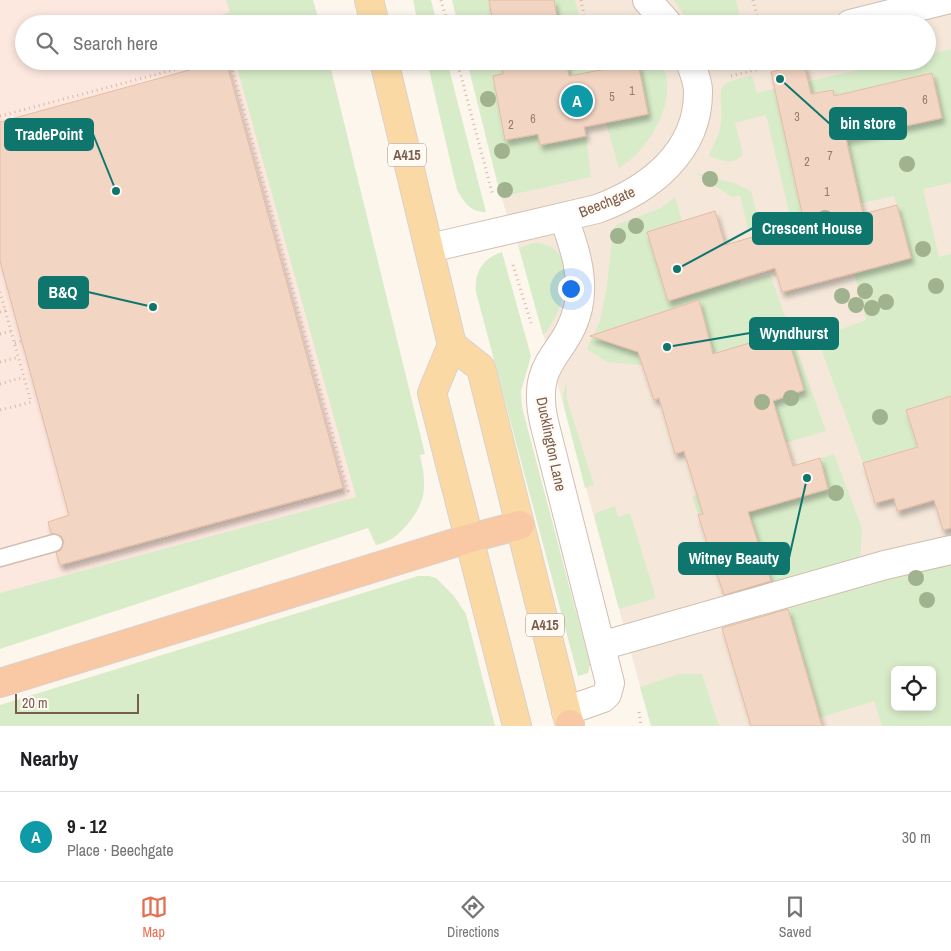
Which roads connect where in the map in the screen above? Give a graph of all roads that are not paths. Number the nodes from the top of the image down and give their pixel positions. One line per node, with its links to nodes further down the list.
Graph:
1 (369, 0): 4 (main road)
2 (647, 0): 5 (street)
3 (946, 0): 6 (street)
4 (373, 15)
5 (660, 15)
6 (886, 15)
7 (386, 70): 10 (main road, A415)
8 (695, 70): 9 (street, Beechgate)
9 (564, 218): 10 (street, Beechgate); 17 (street, Ducklington Lane)
10 (430, 248): 11 (main road, A415)
11 (452, 345): 12 (main road, Ducklington Lane / A415); 13 (main road)
12 (520, 525): 13 (highway); 19 (main road, Ducklington Lane / A415)
13 (467, 539): 18 (highway); 20 (main road)
14 (54, 543): 16 (lane)
15 (951, 550): 17 (street)
16 (0, 558)
17 (601, 646): 19 (street, Ducklington Lane)
18 (0, 683)
19 (569, 722)
20 (517, 726)

